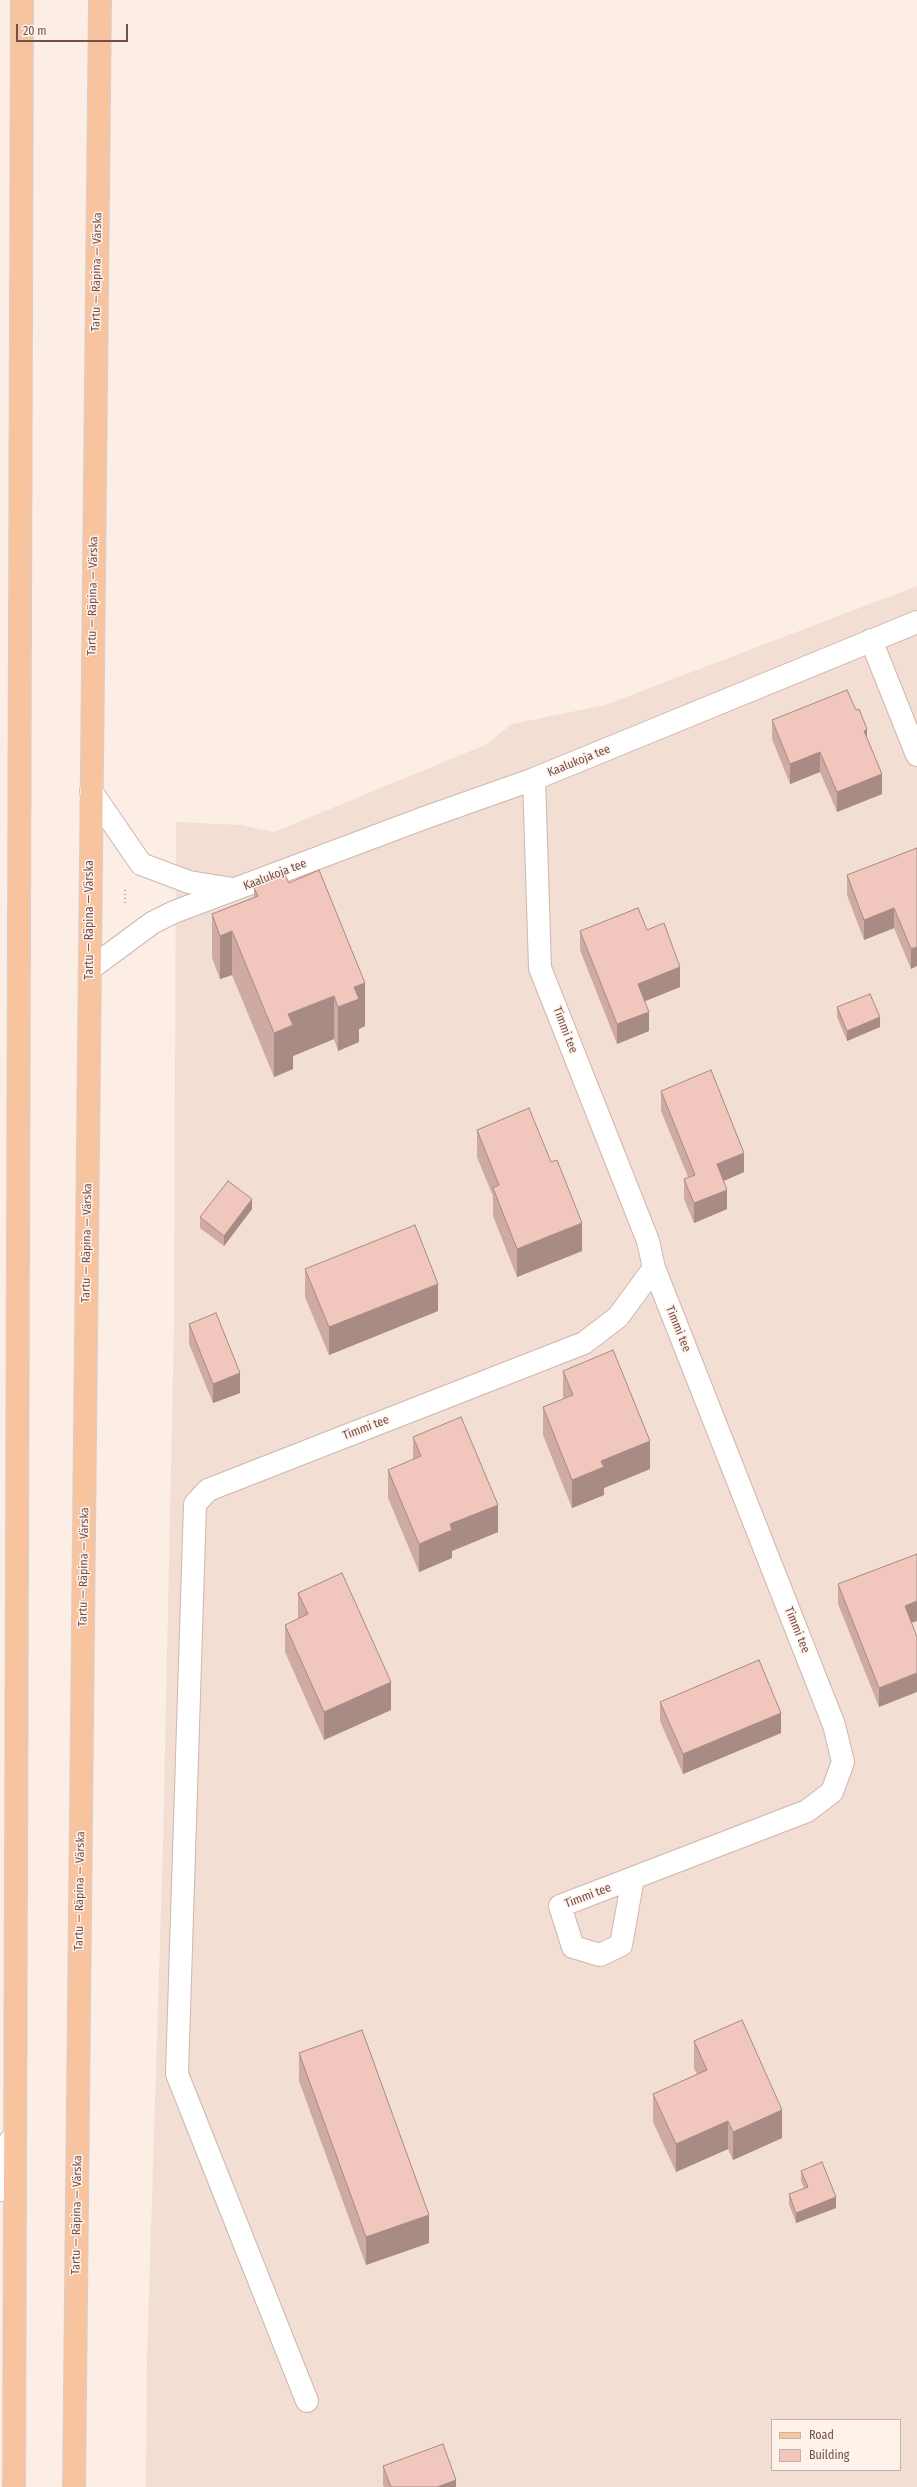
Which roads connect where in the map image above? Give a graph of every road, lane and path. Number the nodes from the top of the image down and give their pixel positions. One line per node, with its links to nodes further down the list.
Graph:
1 (22, 0): 12 (main road)
2 (100, 0): 7 (main road, Tartu — Räpina — Värska)
3 (917, 622): 4 (street, Kaalukoja tee)
4 (871, 640): 5 (street); 6 (street, Kaalukoja tee)
5 (917, 755)
6 (534, 779): 8 (street, Kaalukoja tee); 10 (street, Timmi tee)
7 (91, 791): 8 (street, Kaalukoja tee); 9 (main road, Tartu — Räpina — Värska)
8 (236, 889): 9 (street, Kaalukoja tee)
9 (90, 969): 16 (main road, Tartu — Räpina — Värska)
10 (654, 1268): 11 (street, Timmi tee); 14 (street, Timmi tee)
11 (633, 1878)
12 (15, 2114): 13 (street); 15 (main road)
13 (0, 2190)
14 (307, 2401)
15 (14, 2487)
16 (74, 2487)

